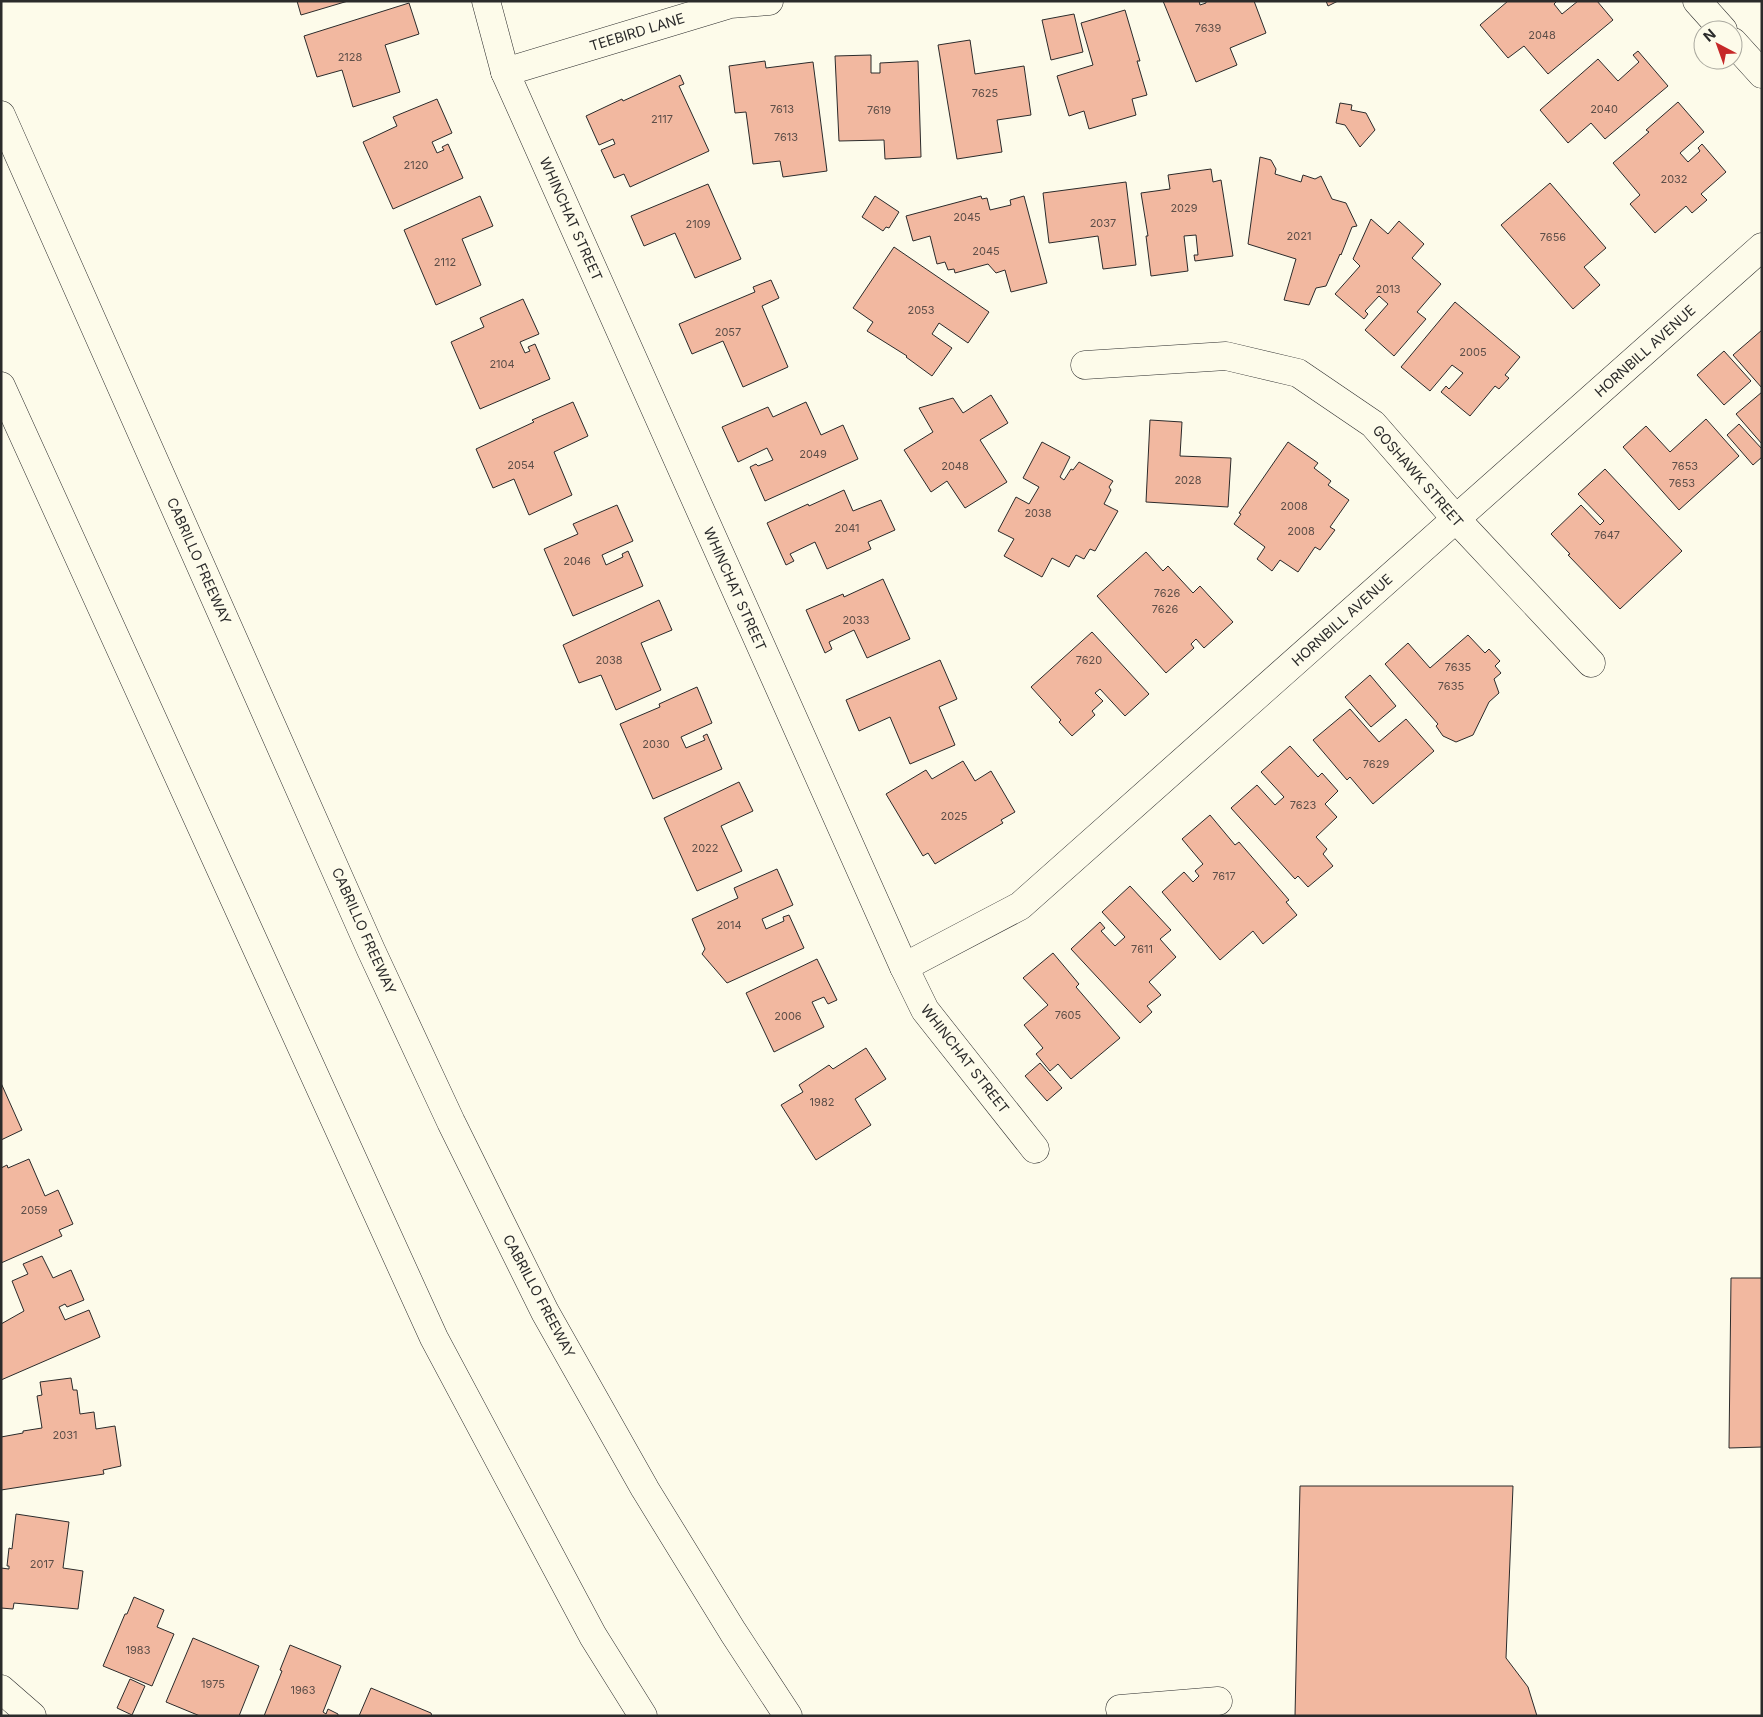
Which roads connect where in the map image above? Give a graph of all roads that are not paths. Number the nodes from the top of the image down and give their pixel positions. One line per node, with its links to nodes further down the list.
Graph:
1 (486, 1): 6 (main road, WHINCHAT STREET)
2 (769, 1): 6 (main road, TEEBIRD LANE)
3 (1697, 1): 4 (main road)
4 (1713, 20)
5 (1743, 53): 7 (main road)
6 (505, 72): 14 (main road, WHINCHAT STREET)
7 (1762, 74)
8 (1, 115): 21 (main road, CABRILLO FREEWAY)
9 (1762, 247): 12 (main road, HORNBILL AVENUE)
10 (1085, 365): 12 (main road, GOSHAWK STREET)
11 (1, 386): 20 (main road)
12 (1456, 519): 13 (main road, GOSHAWK STREET); 14 (main road, HORNBILL AVENUE)
13 (1591, 663)
14 (904, 968): 15 (main road, WHINCHAT STREET)
15 (1035, 1149)
16 (1, 1689): 19 (main road)
17 (1218, 1701): 18 (main road)
18 (1120, 1709)
19 (32, 1716)
20 (643, 1716)
21 (788, 1716)

